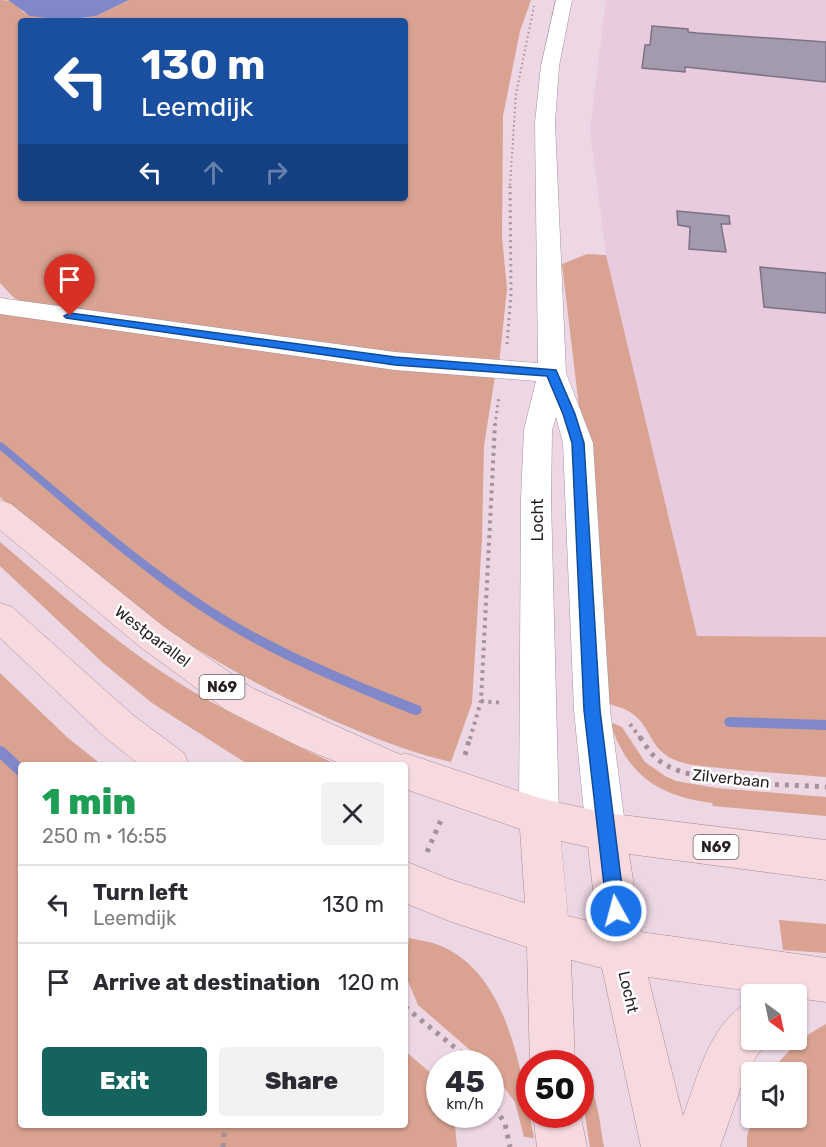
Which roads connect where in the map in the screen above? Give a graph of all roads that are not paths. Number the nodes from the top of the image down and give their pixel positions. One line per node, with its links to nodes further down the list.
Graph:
1 (564, 0): 3 (street, Locht)
2 (0, 306): 3 (street)
3 (552, 373): 9 (street, Locht); 10 (street, Locht)
4 (0, 512): 7 (main road, Westparallel / N69)
5 (0, 617): 6 (main road)
6 (166, 762)
7 (380, 762)
8 (408, 772): 9 (main road, N69)
9 (539, 817): 10 (main road, N69); 13 (main road, Locht)
10 (606, 832): 11 (main road, N69); 14 (main road, Locht)
11 (826, 860)
12 (408, 883): 13 (main road)
13 (548, 933): 14 (main road); 17 (main road, Locht)
14 (621, 951): 15 (main road); 20 (main road, Locht)
15 (806, 984)
16 (741, 1039): 21 (main road)
17 (552, 1050)
18 (559, 1128): 19 (main road)
19 (562, 1147)
20 (666, 1147)
21 (695, 1147)

